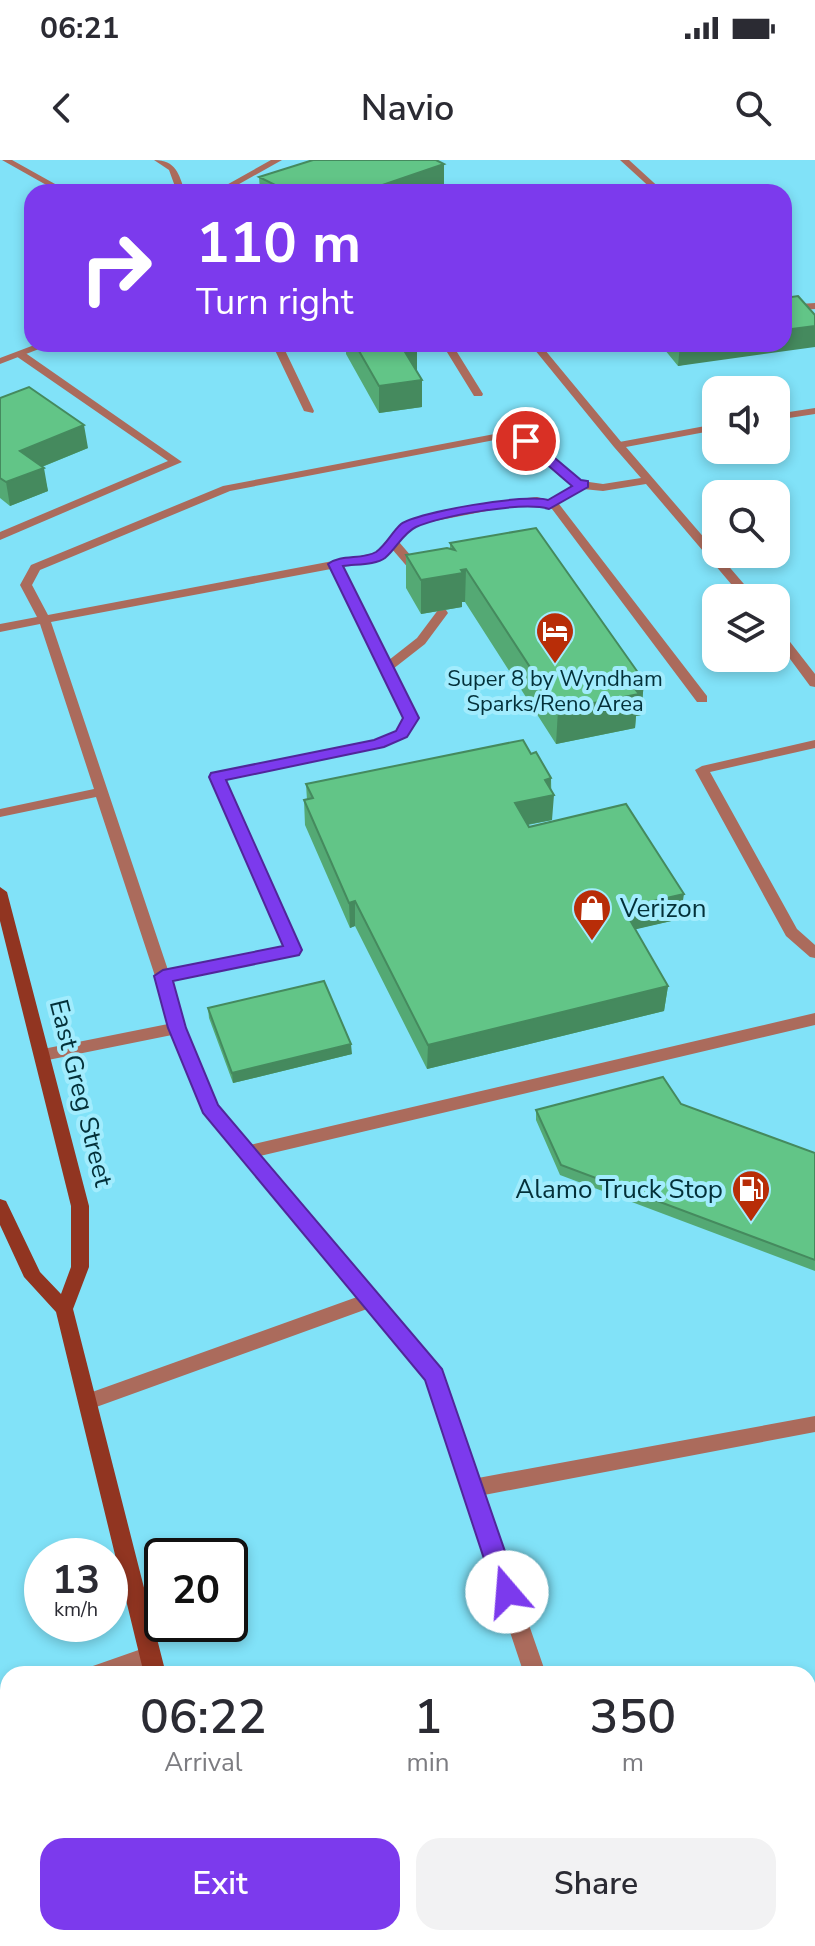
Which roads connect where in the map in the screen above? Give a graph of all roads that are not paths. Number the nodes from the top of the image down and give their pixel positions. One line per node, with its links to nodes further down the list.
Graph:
1 (6, 160): 5 (street)
2 (158, 160): 6 (street)
3 (278, 160): 7 (street)
4 (624, 160): 8 (street)
5 (49, 184)
6 (178, 184)
7 (233, 184)
8 (651, 184)
9 (815, 306): 10 (street)
10 (792, 307)
11 (25, 352): 15 (street)
12 (281, 352): 18 (street)
13 (452, 352): 17 (street)
14 (542, 352): 22 (street)
15 (20, 354): 16 (street); 26 (street)
16 (0, 361)
17 (478, 394)
18 (309, 411)
19 (815, 411): 20 (street)
20 (790, 415)
21 (702, 430): 22 (street)
22 (618, 445): 23 (street)
23 (650, 480): 24 (street); 30 (street)
24 (584, 484): 25 (street); 32 (street)
25 (549, 505): 27 (street); 37 (street)
26 (0, 536)
27 (392, 541): 28 (street); 29 (street)
28 (335, 564): 32 (street); 35 (street)
29 (427, 581)
30 (738, 584)
31 (442, 613): 35 (street)
32 (44, 619): 33 (street); 39 (street)
33 (0, 628)
34 (790, 650): 36 (street)
35 (385, 669): 43 (street)
36 (815, 683)
37 (702, 699)
38 (815, 744): 42 (street)
39 (101, 792): 40 (street); 43 (street)
40 (0, 813)
41 (0, 892): 46 (main road, East Greg Street)
42 (815, 953)
43 (163, 976): 45 (street)
44 (815, 1019): 47 (street)
45 (177, 1028): 46 (street); 47 (street)
46 (43, 1055): 50 (main road, East Greg Street)
47 (247, 1152): 49 (street)
48 (0, 1206): 50 (main road)
49 (371, 1300): 51 (street); 53 (street)
50 (64, 1309): 51 (main road)
51 (88, 1402): 54 (main road)
52 (815, 1424): 53 (street)
53 (472, 1488): 55 (street)
54 (152, 1665)
55 (532, 1666)

